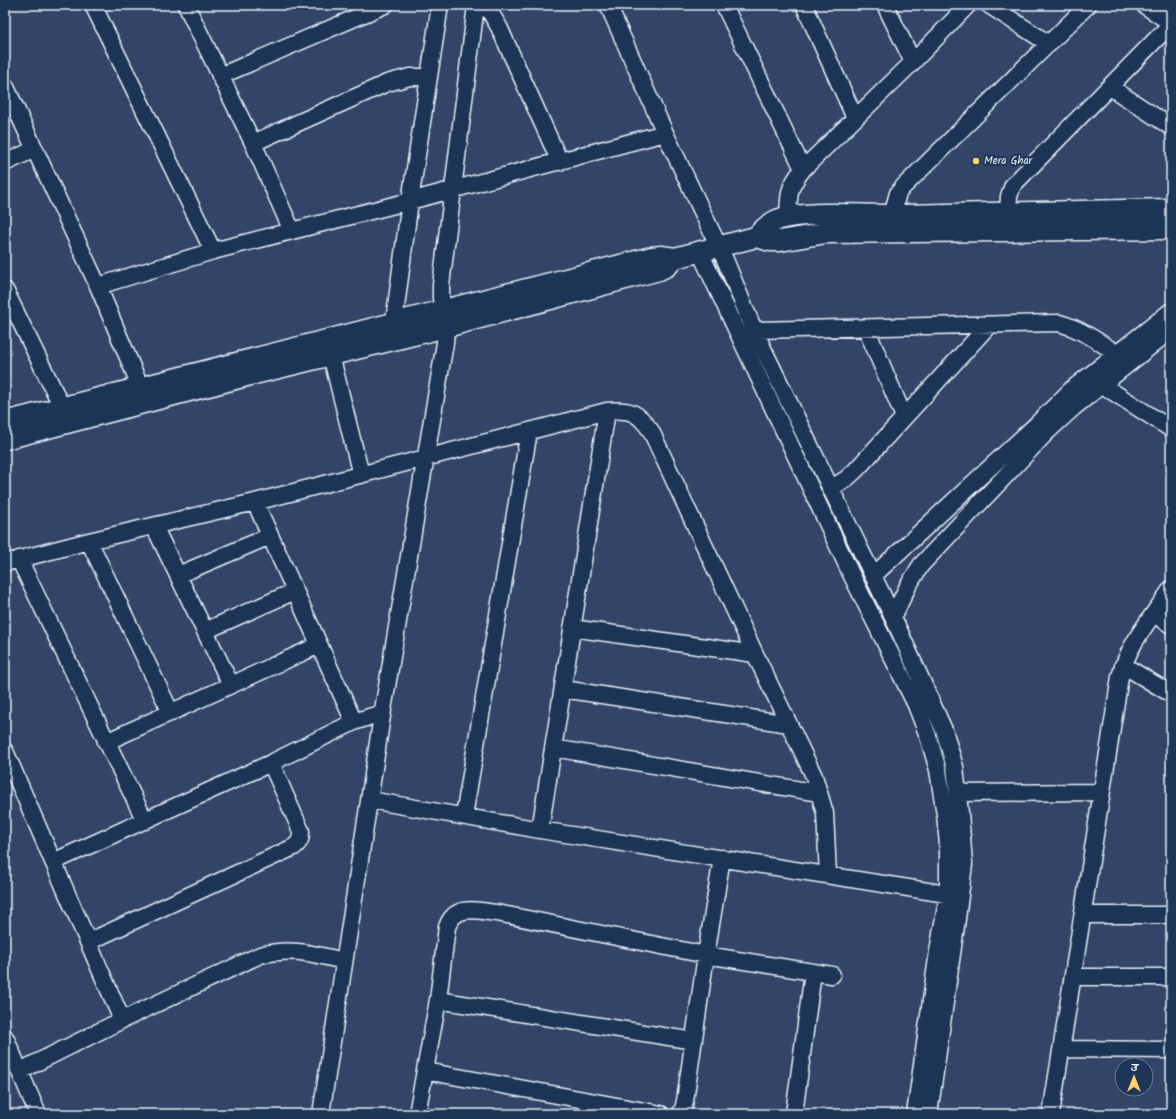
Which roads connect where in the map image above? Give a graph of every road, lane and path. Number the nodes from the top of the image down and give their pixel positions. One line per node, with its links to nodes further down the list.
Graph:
1 (93, 5): 40 (street)
2 (385, 5): 18 (street)
3 (440, 5): 19 (street)
4 (476, 5): 30 (street)
5 (486, 5): 27 (street)
6 (608, 5): 24 (street)
7 (724, 5): 29 (street)
8 (804, 5): 22 (street)
9 (885, 5): 17 (street)
10 (968, 5): 17 (street)
11 (989, 5): 16 (street)
12 (1088, 5): 16 (street)
13 (1144, 5): 15 (street)
14 (187, 6): 18 (street)
15 (1171, 24): 21 (street)
16 (1049, 44): 34 (street)
17 (913, 62): 22 (street)
18 (220, 76): 25 (street)
19 (428, 77): 25 (street); 31 (street)
20 (5, 85): 26 (street)
21 (1110, 87): 23 (street); 33 (street)
22 (855, 118): 29 (street)
23 (1171, 128)
24 (665, 133): 27 (street); 39 (street)
25 (253, 143): 37 (street)
26 (35, 149): 28 (street); 41 (street)
27 (560, 162): 30 (street)
28 (5, 163)
29 (803, 169): 35 (street)
30 (452, 190): 31 (street); 44 (street)
31 (410, 201): 37 (street); 47 (street)
32 (1171, 209): 33 (main road)
33 (1008, 213): 34 (main road)
34 (892, 215): 35 (main road)
35 (788, 217): 38 (main road)
36 (1171, 229): 38 (main road)
37 (292, 231): 40 (street)
38 (756, 237): 39 (main road)
39 (710, 249): 44 (main road); 48 (street); 74 (street)
40 (213, 251): 41 (street)
41 (98, 286): 53 (street)
42 (7, 299): 54 (street)
43 (1171, 311): 51 (street)
44 (444, 318): 47 (main road); 61 (street)
45 (988, 325): 46 (street); 51 (street); 56 (street)
46 (866, 328): 48 (street); 56 (street)
47 (395, 330): 50 (main road)
48 (754, 330): 63 (street)
49 (1171, 330): 52 (street)
50 (329, 347): 53 (main road); 62 (street)
51 (1116, 353): 70 (street)
52 (1102, 385): 58 (street); 76 (street)
53 (144, 395): 54 (main road); 60 (main road)
54 (62, 407): 57 (main road)
55 (607, 411): 59 (street); 78 (street); 81 (street)
56 (904, 417): 63 (street)
57 (5, 422)
58 (1171, 429)
59 (529, 431): 61 (street); 98 (street)
60 (5, 439)
61 (425, 459): 62 (street); 87 (street)
62 (361, 475): 64 (street)
63 (830, 489): 70 (street)
64 (255, 502): 65 (street); 66 (street)
65 (154, 526): 67 (street); 69 (street)
66 (270, 536): 69 (street); 72 (street)
67 (89, 541): 68 (street); 86 (street)
68 (12, 561): 90 (street)
69 (178, 575): 79 (street)
70 (873, 576): 73 (street)
71 (1171, 589): 75 (street)
72 (295, 591): 79 (street); 80 (street)
73 (882, 594): 74 (street); 76 (street)
74 (865, 603): 104 (street)
75 (1154, 614): 77 (street); 82 (street)
76 (893, 617): 96 (street)
77 (1171, 625)
78 (572, 628): 81 (street); 84 (street)
79 (205, 631): 83 (street)
80 (319, 645): 83 (street); 88 (street)
81 (755, 654): 89 (street)
82 (1123, 665): 85 (street); 94 (street)
83 (231, 685): 86 (street)
84 (563, 689): 89 (street); 91 (street)
85 (1171, 694)
86 (171, 713): 90 (street)
87 (382, 716): 88 (street); 97 (street)
88 (354, 722): 93 (street)
89 (789, 724): 95 (street)
90 (106, 742): 99 (street)
91 (553, 748): 95 (street); 100 (street)
92 (5, 751): 102 (street)
93 (271, 763): 99 (street); 107 (street)
94 (1102, 792): 96 (street); 105 (street)
95 (819, 793): 103 (street)
96 (958, 793): 104 (street)
97 (370, 800): 98 (street); 109 (street)
98 (464, 816): 100 (street)
99 (145, 821): 102 (street)
100 (540, 830): 101 (street)
101 (722, 858): 103 (street); 108 (street)
102 (53, 862): 107 (street)
103 (828, 875): 104 (street)
104 (954, 896): 128 (street); 129 (street)
105 (1083, 915): 106 (street); 112 (street)
106 (1171, 915)
107 (88, 942): 115 (street)
108 (706, 955): 110 (street); 114 (street); 117 (street)
109 (344, 961): 115 (street); 123 (street)
110 (813, 972): 111 (street); 127 (street)
111 (832, 975)
112 (1073, 977): 113 (street); 118 (street)
113 (1171, 977)
114 (438, 1000): 117 (street); 121 (street)
115 (122, 1020): 120 (street)
116 (5, 1037): 120 (street)
117 (694, 1041): 126 (street)
118 (1062, 1049): 119 (street); 130 (street)
119 (1171, 1050)
120 (20, 1071): 122 (street)
121 (425, 1071): 124 (street); 125 (street)
122 (38, 1114)
123 (321, 1114)
124 (417, 1114)
125 (661, 1114)
126 (680, 1114)
127 (794, 1114)
128 (915, 1114)
129 (929, 1114)
130 (1051, 1114)

